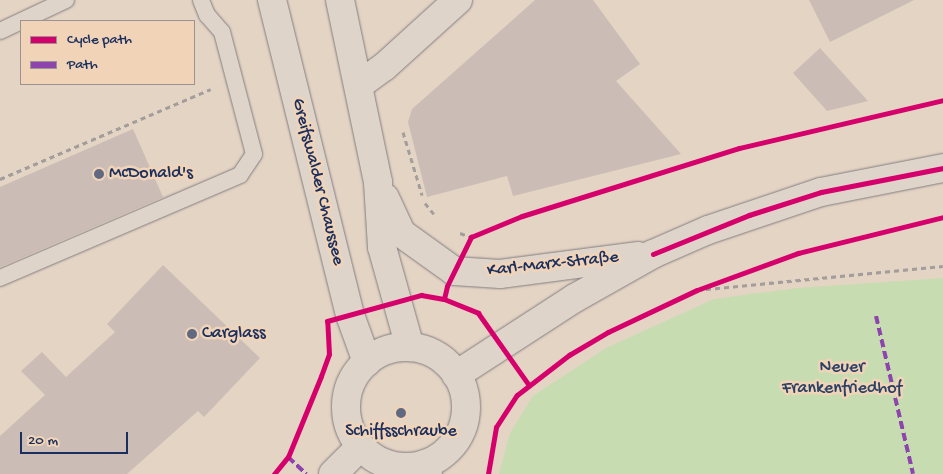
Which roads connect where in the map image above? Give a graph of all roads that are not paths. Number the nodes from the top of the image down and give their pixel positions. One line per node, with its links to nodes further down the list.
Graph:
1 (66, 0): 6 (lane)
2 (201, 0): 13 (lane)
3 (272, 0): 15 (main road, Greifswalder Chaussee)
4 (340, 0): 9 (main road)
5 (458, 0): 9 (main road)
6 (23, 20)
7 (20, 22): 8 (lane)
8 (0, 31)
9 (359, 85): 11 (main road)
10 (943, 168): 12 (main road, Karl-Marx-Straße)
11 (378, 182): 12 (main road, Karl-Marx-Straße); 14 (main road)
12 (653, 254): 16 (main road, Karl-Marx-Straße)
13 (0, 278)
14 (410, 347): 15 (main road); 16 (main road)
15 (367, 362): 17 (main road)
16 (456, 375): 18 (main road)
17 (360, 447): 18 (main road); 19 (main road)
18 (426, 469)
19 (333, 474)

